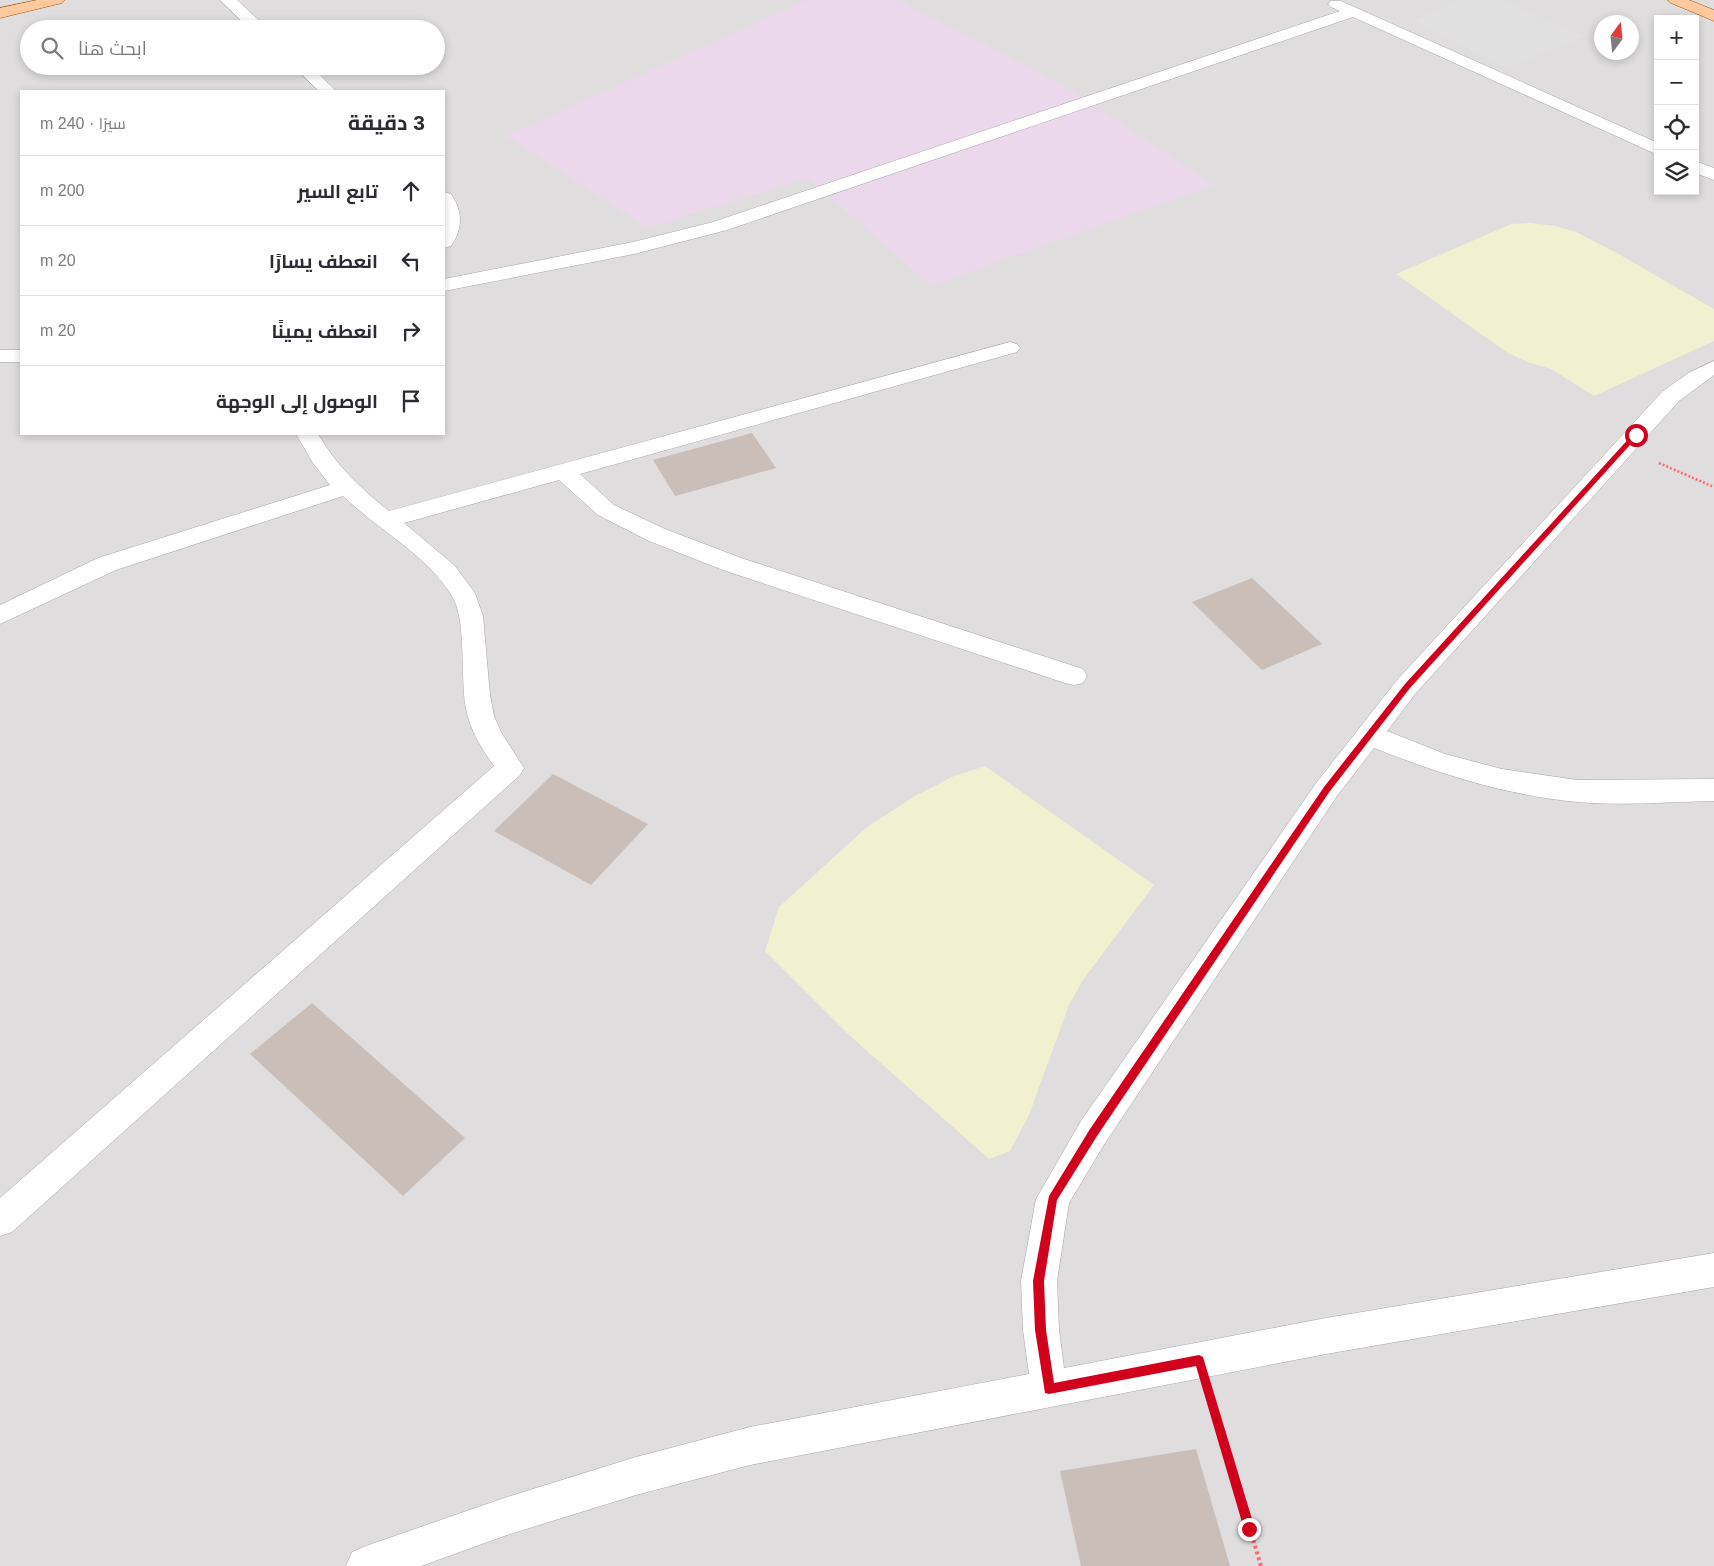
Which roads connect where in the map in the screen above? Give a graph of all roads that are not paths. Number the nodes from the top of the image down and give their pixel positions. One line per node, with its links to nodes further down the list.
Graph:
1 (57, 0): 6 (main road)
2 (228, 0): 8 (street)
3 (1328, 0): 5 (street)
4 (1676, 0): 7 (main road)
5 (1353, 12): 11 (street); 16 (street)
6 (0, 13)
7 (1714, 16)
8 (250, 20)
9 (311, 75): 10 (street)
10 (327, 90)
11 (1654, 148)
12 (1699, 168): 13 (street)
13 (1714, 175)
14 (445, 199): 15 (street)
15 (445, 240)
16 (445, 285)
17 (1010, 348): 22 (street)
18 (0, 356): 19 (street)
19 (20, 356)
20 (1714, 367): 27 (street)
21 (308, 435): 23 (street)
22 (564, 471): 24 (street); 26 (street)
23 (346, 487): 24 (street); 25 (street)
24 (386, 520): 29 (street)
25 (0, 615)
26 (1074, 676)
27 (1369, 735): 28 (street); 31 (street)
28 (1714, 790)
29 (0, 1220)
30 (1714, 1270): 31 (street)
31 (1049, 1389): 32 (street)
32 (366, 1566)

